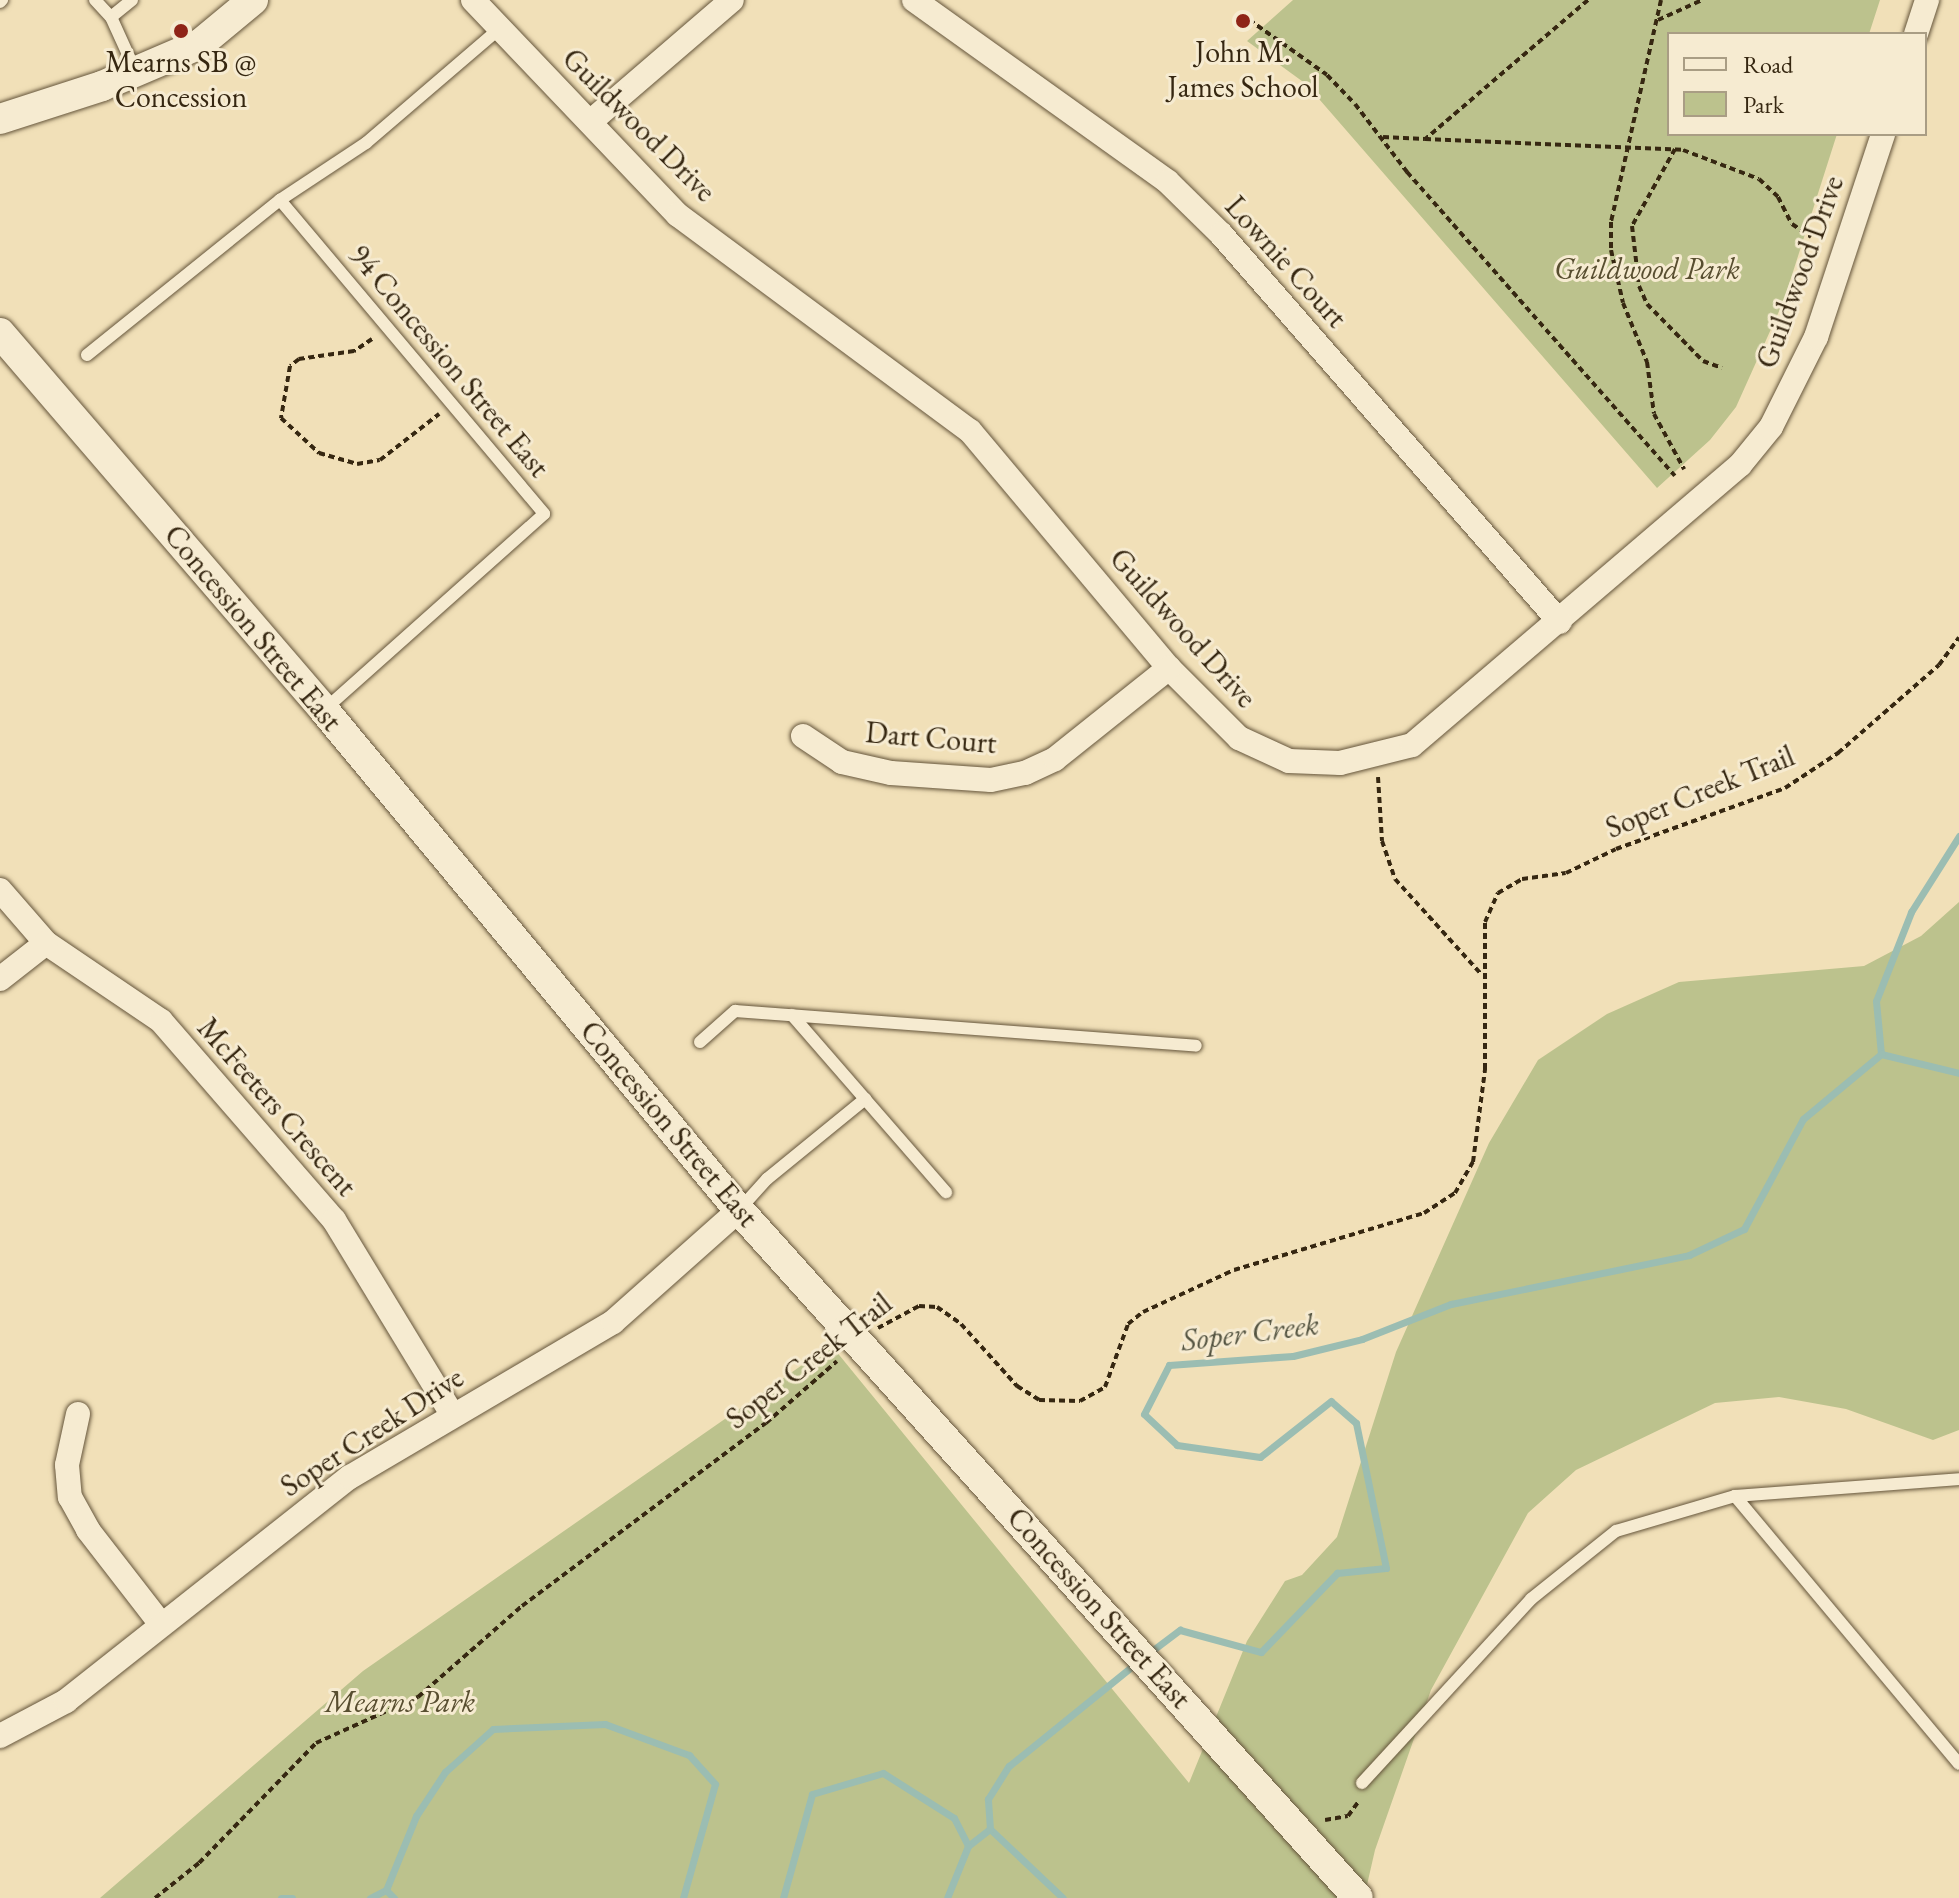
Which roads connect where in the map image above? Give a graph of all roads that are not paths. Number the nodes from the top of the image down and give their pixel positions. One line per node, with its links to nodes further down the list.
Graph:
1 (95, 0): 8 (lane)
2 (132, 0): 8 (lane)
3 (253, 0): 11 (street)
4 (473, 0): 9 (street, Guildwood Drive)
5 (732, 0): 13 (street)
6 (914, 0): 18 (street, Lownie Court)
7 (1927, 0): 10 (street)
8 (111, 17): 11 (lane)
9 (499, 29): 13 (street, Guildwood Drive); 15 (lane)
10 (1917, 32)
11 (136, 72): 12 (street)
12 (0, 119)
13 (590, 122): 19 (street, Guildwood Drive)
14 (1882, 136): 18 (street, Guildwood Drive)
15 (280, 200): 17 (lane); 20 (lane, 94 Concession Street East)
16 (0, 333): 20 (street, Concession Street East)
17 (87, 355)
18 (1560, 622): 19 (street, Guildwood Drive)
19 (1169, 668): 21 (street, Dart Court)
20 (324, 710): 30 (street, Concession Street East)
21 (803, 736)
22 (0, 890): 23 (street, McFeeters Crescent)
23 (46, 943): 24 (street); 32 (street, McFeeters Crescent)
24 (0, 979)
25 (792, 1015): 26 (lane); 27 (lane); 28 (lane)
26 (700, 1042)
27 (1196, 1046)
28 (865, 1099): 29 (lane); 30 (lane)
29 (946, 1192)
30 (739, 1210): 32 (street, Soper Creek Drive); 39 (street, Concession Street East)
31 (78, 1414): 35 (street)
32 (452, 1414): 35 (street, Soper Creek Drive)
33 (1959, 1479): 34 (lane)
34 (1735, 1496): 37 (lane); 38 (lane)
35 (161, 1624): 36 (street, Soper Creek Drive)
36 (0, 1736)
37 (1959, 1764)
38 (1362, 1783)
39 (1358, 1898)

